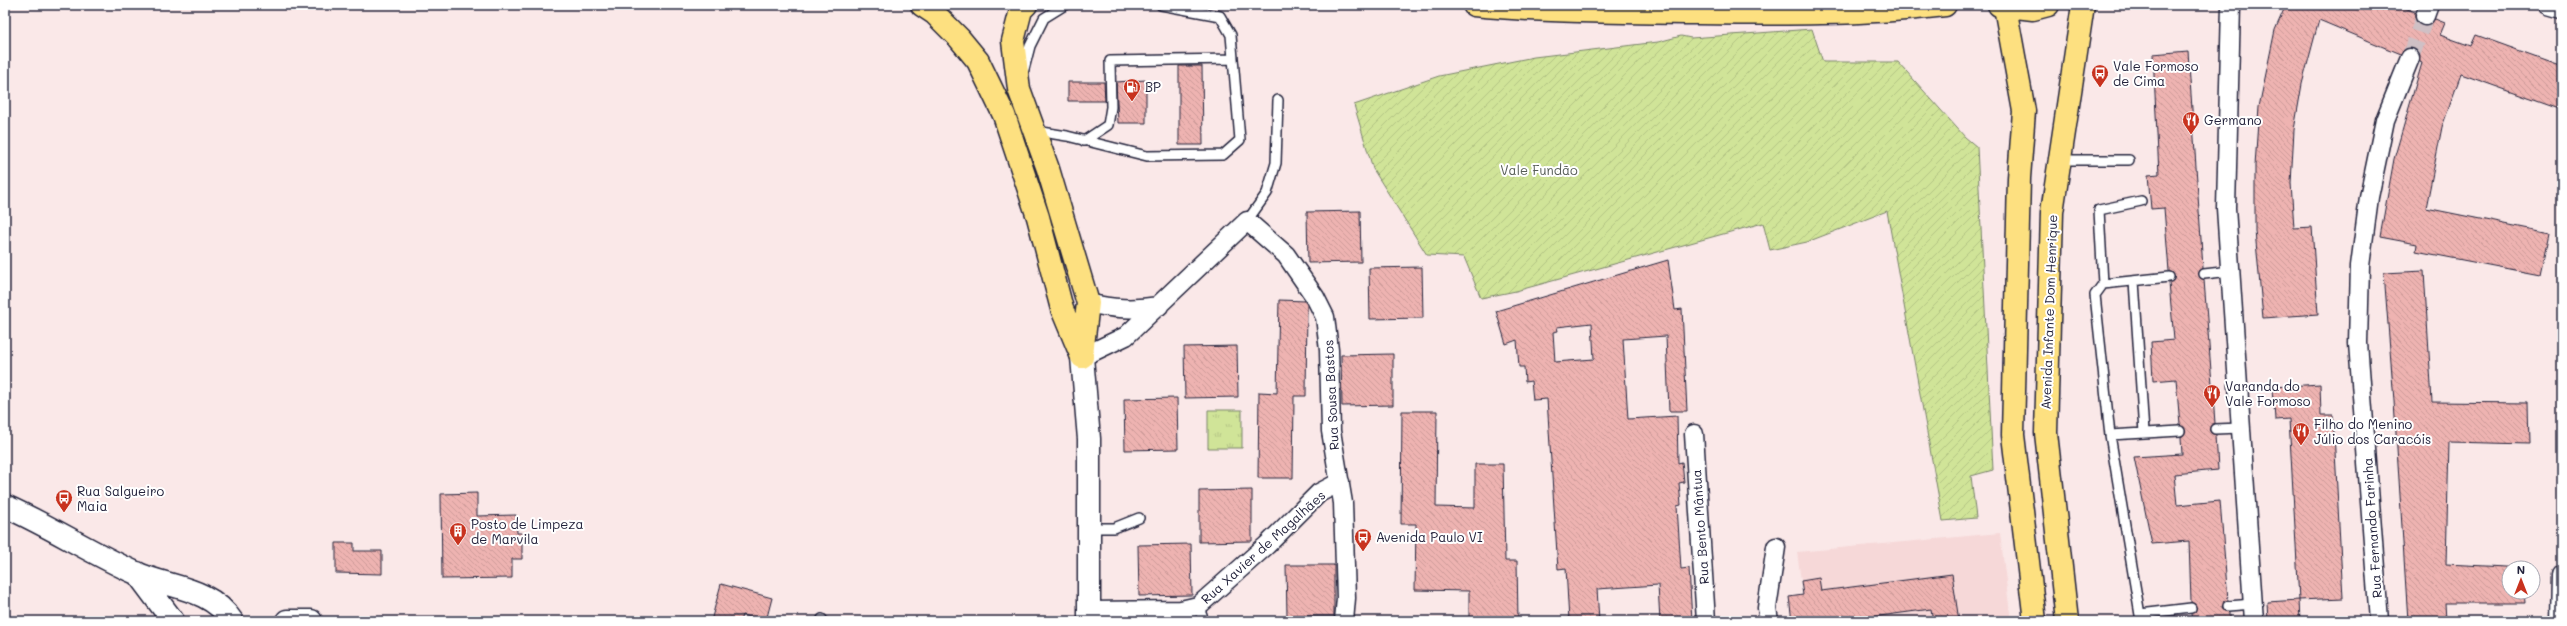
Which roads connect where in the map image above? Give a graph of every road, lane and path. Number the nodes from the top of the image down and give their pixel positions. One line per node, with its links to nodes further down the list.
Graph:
1 (922, 5): 30 (main road)
2 (1026, 5): 15 (main road)
3 (1065, 5): 15 (lane)
4 (1161, 5): 14 (lane)
5 (1474, 5): 6 (main road)
6 (1945, 5)
7 (2048, 5): 11 (main road)
8 (2083, 5): 19 (main road, Avenida Infante Dom Henrique)
9 (2231, 5): 23 (street)
10 (2548, 5): 12 (street)
11 (2002, 6): 57 (main road)
12 (2562, 9)
13 (2410, 58): 59 (street, Rua Fernando Farinha)
14 (1233, 59): 18 (lane); 18 (lane)
15 (1019, 89): 17 (main road)
16 (1278, 100): 22 (lane)
17 (1034, 131): 18 (lane); 28 (main road)
18 (1084, 140)
19 (2060, 160): 20 (lane); 58 (main road, Avenida Infante Dom Henrique)
20 (2129, 160)
21 (2141, 201): 27 (lane)
22 (1247, 221): 29 (street); 37 (street, Rua Sousa Bastos)
23 (2231, 271): 24 (lane); 31 (street)
24 (2204, 274)
25 (2169, 277): 26 (lane)
26 (2134, 281): 27 (lane); 34 (lane)
27 (2103, 284): 36 (lane)
28 (1088, 302): 29 (street); 30 (main road)
29 (1159, 306): 30 (street)
30 (1082, 357): 40 (main road)
31 (2241, 428): 32 (lane); 46 (street)
32 (2215, 429)
33 (2180, 431): 34 (lane)
34 (2144, 433): 36 (lane)
35 (1694, 434): 55 (street, Rua Bento Mântua)
36 (2110, 434): 49 (lane)
37 (1340, 482): 47 (street, Rua Xavier de Magalhães); 54 (street, Rua Sousa Bastos)
38 (5, 506): 42 (main road)
39 (1139, 518): 40 (lane)
40 (1090, 528): 48 (main road)
41 (1776, 547): 56 (street)
42 (137, 573): 50 (main road); 51 (main road)
43 (2562, 575): 60 (street)
44 (2228, 606): 46 (lane)
45 (2191, 608): 49 (lane)
46 (2253, 613)
47 (1201, 614): 48 (street, Rua Xavier de Magalhães)
48 (1089, 616)
49 (2140, 617)
50 (173, 621)
51 (232, 621)
52 (286, 621): 53 (main road)
53 (312, 621)
54 (1344, 621)
55 (1706, 621)
56 (1769, 621)
57 (2035, 621)
58 (2067, 621)
59 (2379, 621)
60 (2561, 621)

